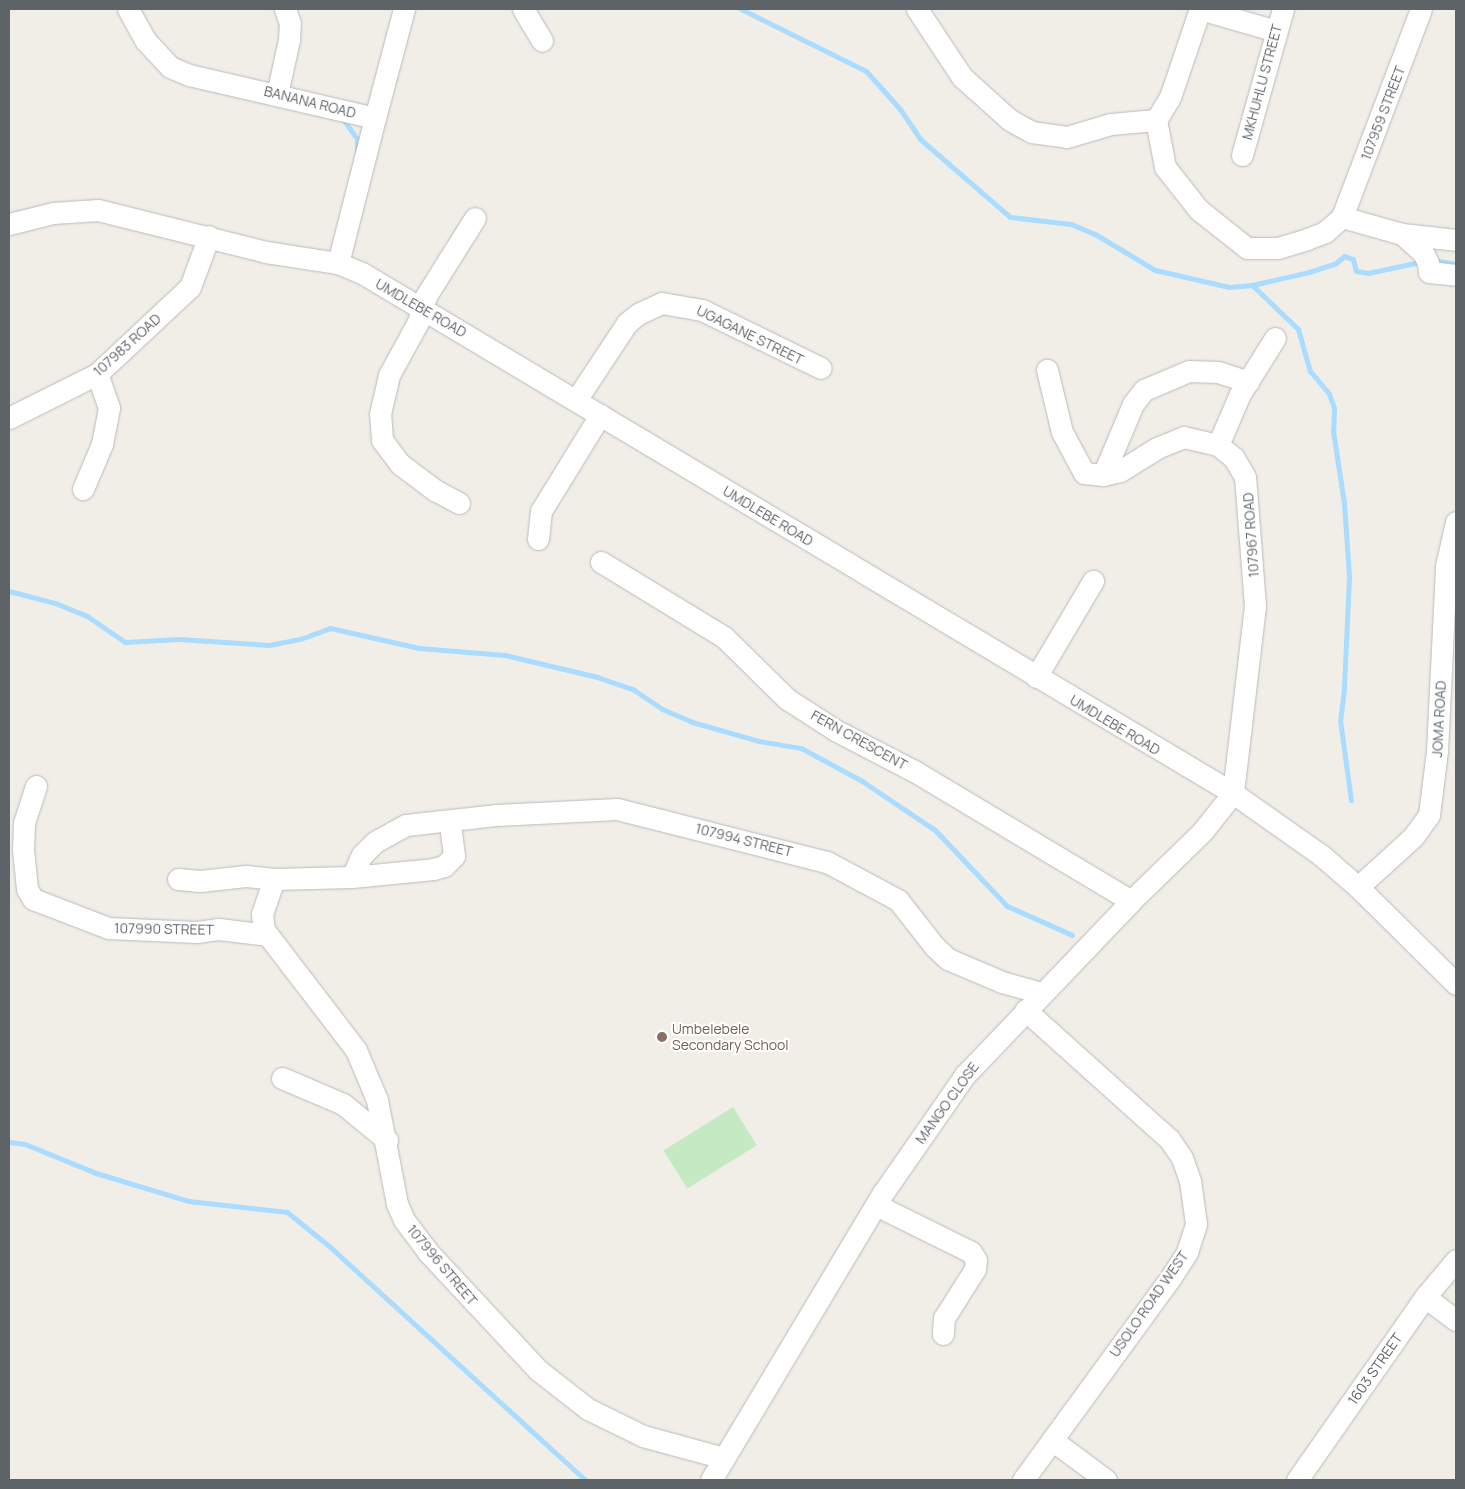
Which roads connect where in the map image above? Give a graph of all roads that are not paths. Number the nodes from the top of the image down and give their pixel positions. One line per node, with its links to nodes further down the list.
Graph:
1 (128, 9): 11 (street, BANANA ROAD)
2 (285, 9): 11 (street)
3 (404, 9): 12 (street)
4 (523, 9): 10 (street)
5 (917, 9): 13 (street)
6 (1200, 9): 9 (street); 13 (street)
7 (1283, 9): 9 (street, MKHUHLU STREET)
8 (1421, 9): 15 (street, 107959 STREET)
9 (1276, 31): 14 (street, MKHUHLU STREET)
10 (542, 41)
11 (277, 94): 12 (street, BANANA ROAD)
12 (375, 118): 21 (street, BANANA ROAD)
13 (1156, 120): 15 (street)
14 (1242, 155)
15 (1342, 217): 18 (street)
16 (475, 218): 23 (street)
17 (9, 224): 19 (street, UMDLEBE ROAD)
18 (1402, 234): 20 (street); 22 (street)
19 (209, 236): 21 (street, UMDLEBE ROAD); 27 (street, 107983 ROAD)
20 (1456, 240)
21 (338, 263): 23 (street, UMDLEBE ROAD)
22 (1456, 275)
23 (423, 308): 29 (street, UMDLEBE ROAD); 35 (street)
24 (1275, 338): 28 (street)
25 (821, 368): 29 (street, UGAGANE STREET)
26 (1047, 370): 33 (street)
27 (97, 374): 31 (street, 107983 ROAD); 34 (street)
28 (1248, 382): 32 (street); 33 (street)
29 (576, 400): 30 (street, UMDLEBE ROAD)
30 (600, 415): 37 (street); 40 (street, UMDLEBE ROAD)
31 (9, 418)
32 (1218, 445): 33 (street, 107967 ROAD); 42 (street, 107967 ROAD)
33 (1103, 475)
34 (83, 489)
35 (459, 503)
36 (1456, 522): 47 (street, JOMA ROAD)
37 (538, 539)
38 (601, 562): 48 (street, FERN CRESCENT)
39 (1093, 581): 40 (street)
40 (1036, 678): 42 (street, UMDLEBE ROAD)
41 (36, 786): 49 (street, 107990 STREET)
42 (1233, 793): 47 (street, UMDLEBE ROAD); 48 (street, MANGO CLOSE)
43 (450, 822): 44 (street, 107994 STREET); 44 (street); 51 (street, 107994 STREET)
44 (352, 877): 46 (street)
45 (178, 879): 46 (street)
46 (274, 879): 49 (street)
47 (1358, 887): 50 (street, UMDLEBE ROAD)
48 (1130, 901): 51 (street, MANGO CLOSE)
49 (267, 935): 54 (street, 107996 STREET)
50 (1456, 984)
51 (1041, 993): 52 (street, MANGO CLOSE)
52 (1025, 1010): 55 (street, MANGO CLOSE); 60 (street, USOLO ROAD WEST)
53 (282, 1078): 54 (street)
54 (387, 1140): 61 (street, 107996 STREET)
55 (876, 1206): 59 (street); 61 (street, MANGO CLOSE)
56 (1456, 1260): 57 (street, 1603 STREET)
57 (1425, 1297): 58 (street); 65 (street, 1603 STREET)
58 (1456, 1320)
59 (942, 1334)
60 (1052, 1440): 63 (street, USOLO ROAD WEST); 64 (street)
61 (724, 1458): 62 (street, MANGO CLOSE)
62 (710, 1480)
63 (1023, 1480)
64 (1106, 1480)
65 (1297, 1480)

